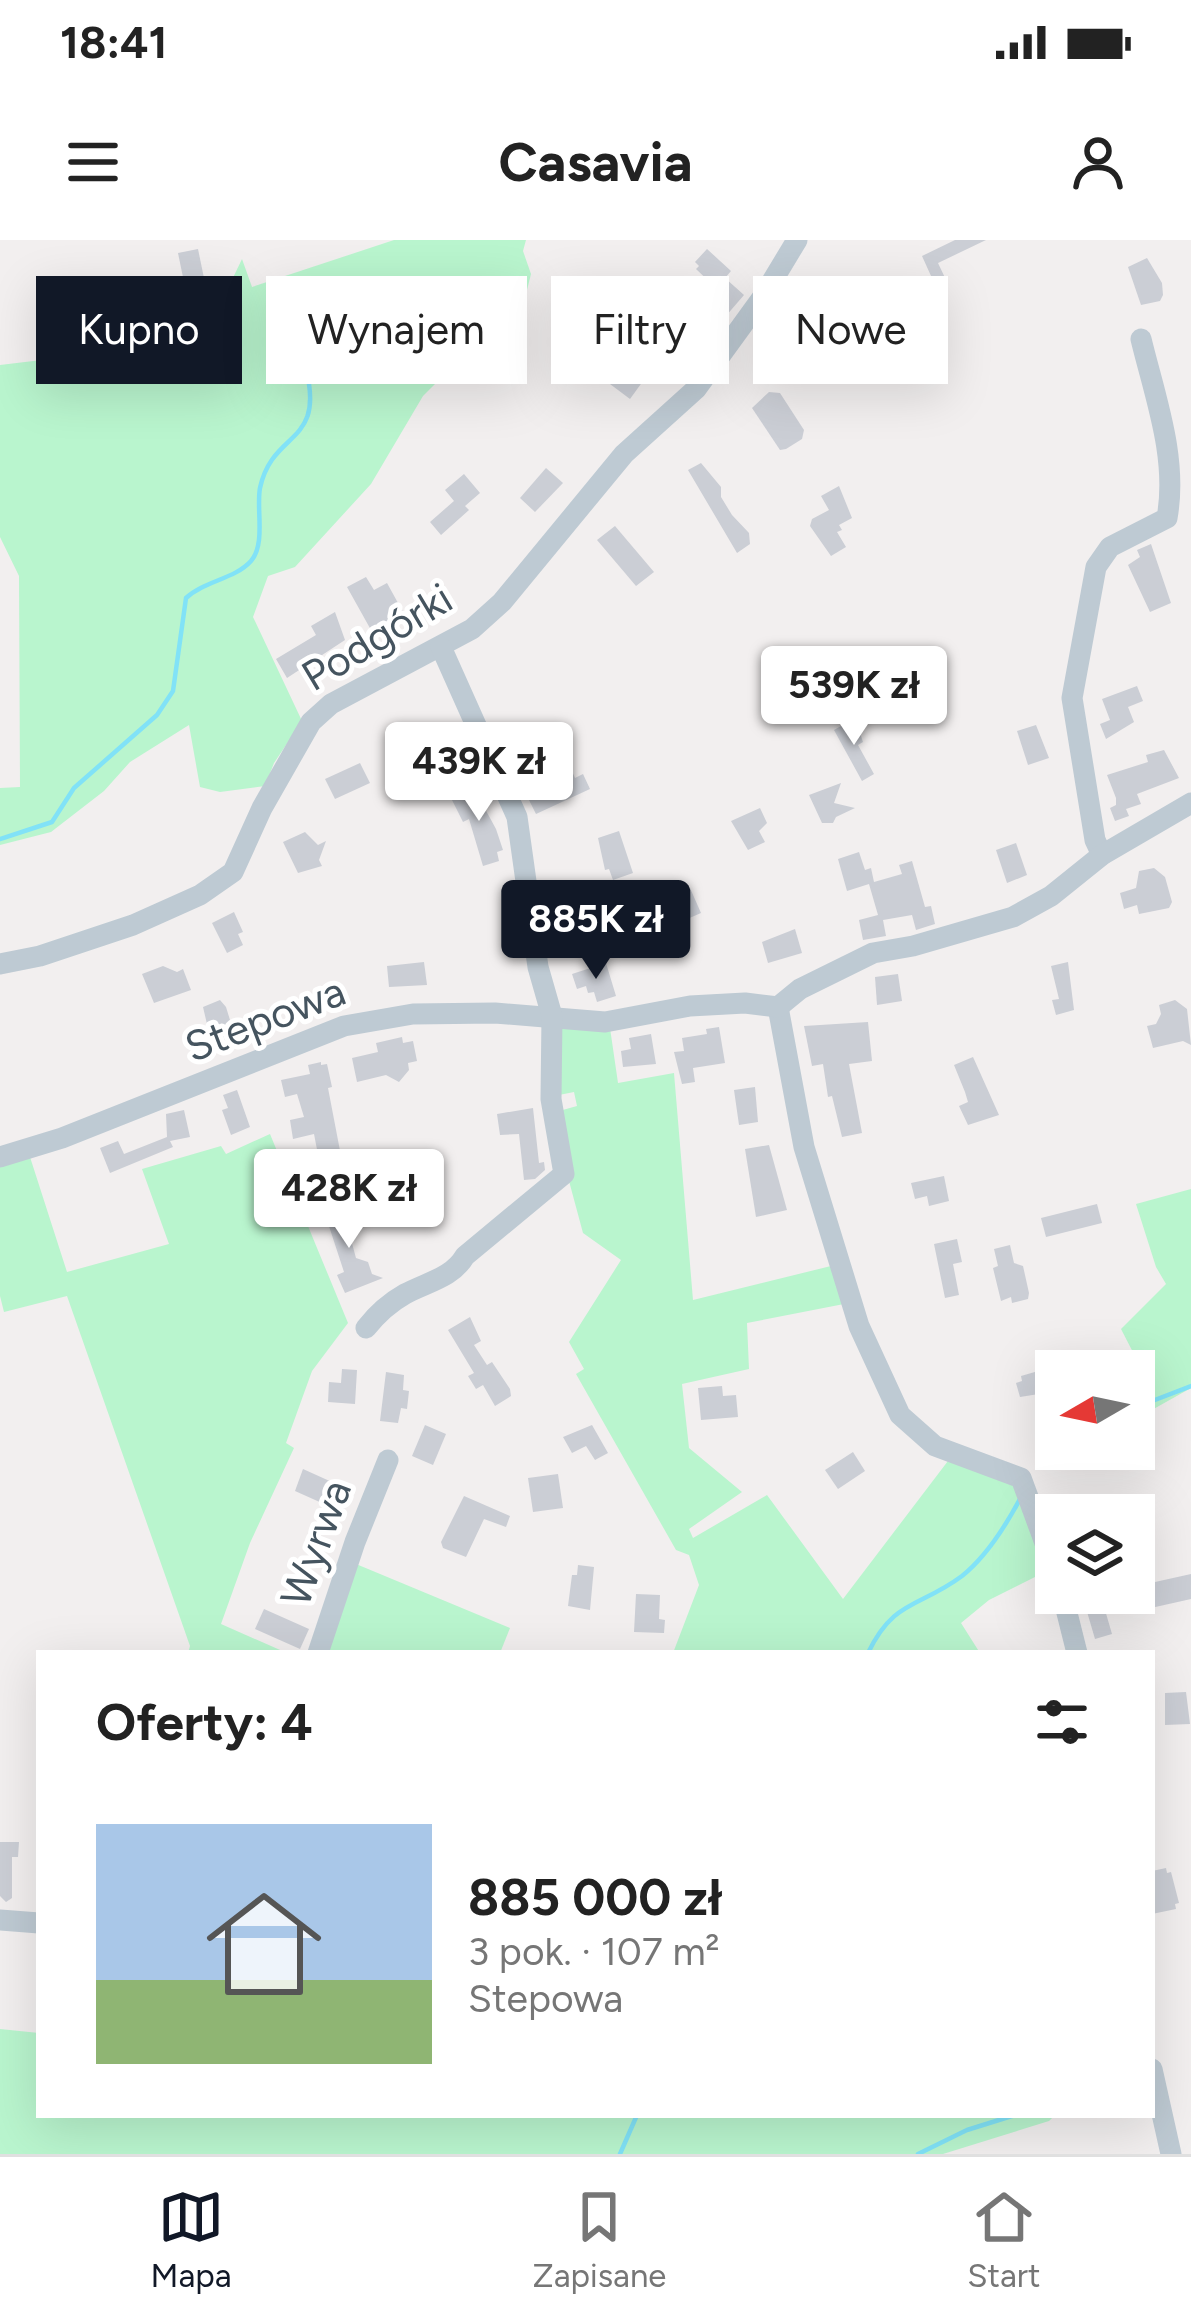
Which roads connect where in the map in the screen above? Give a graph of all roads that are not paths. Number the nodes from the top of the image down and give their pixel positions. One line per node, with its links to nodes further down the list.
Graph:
1 (797, 240): 3 (street, Podgórki)
2 (1141, 339): 5 (street)
3 (442, 647): 6 (street, Podgórki); 8 (street)
4 (1191, 803): 5 (street)
5 (1102, 854): 7 (street)
6 (0, 964)
7 (778, 1007): 8 (street, Stepowa); 12 (street)
8 (552, 1016): 9 (street, Stepowa); 10 (street)
9 (0, 1157)
10 (366, 1328)
11 (388, 1460): 14 (street, Wyrwa)
12 (1035, 1516)
13 (1067, 1614): 15 (street)
14 (319, 1650)
15 (1076, 1650)
16 (0, 1920): 17 (street)
17 (36, 1924)
18 (1155, 2082): 19 (street)
19 (1171, 2154)

